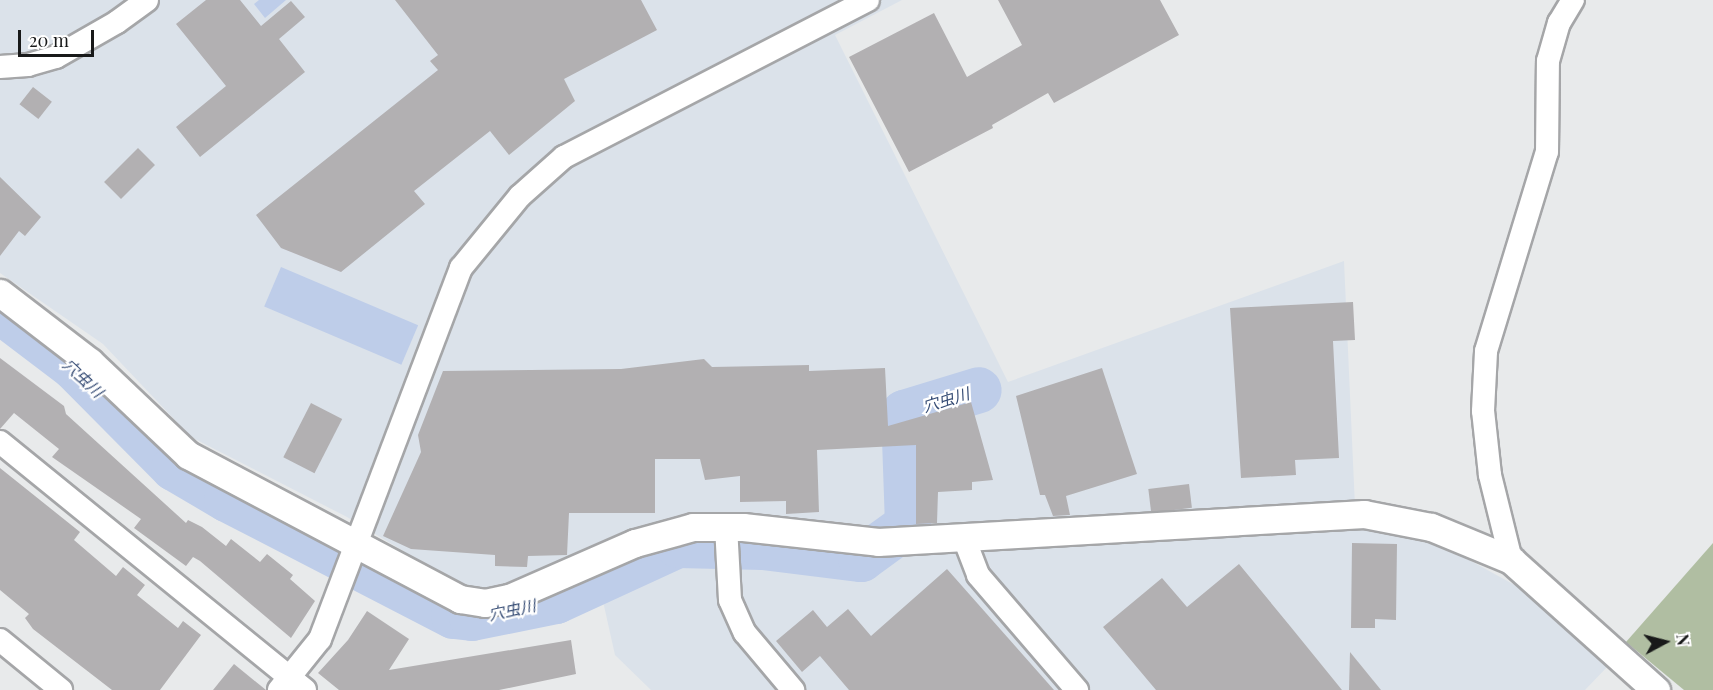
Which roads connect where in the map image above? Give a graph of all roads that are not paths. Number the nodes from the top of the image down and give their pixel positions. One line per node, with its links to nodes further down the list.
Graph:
1 (147, 0): 4 (street)
2 (868, 0): 9 (street)
3 (1573, 0): 10 (street)
4 (0, 67)
5 (0, 293): 9 (street)
6 (0, 442): 12 (street)
7 (726, 526): 8 (street); 9 (street); 14 (street)
8 (964, 538): 10 (street); 15 (street)
9 (357, 544): 12 (street)
10 (1511, 560): 16 (street)
11 (0, 640): 13 (street)
12 (291, 686)
13 (61, 690)
14 (793, 690)
15 (1077, 690)
16 (1656, 690)

